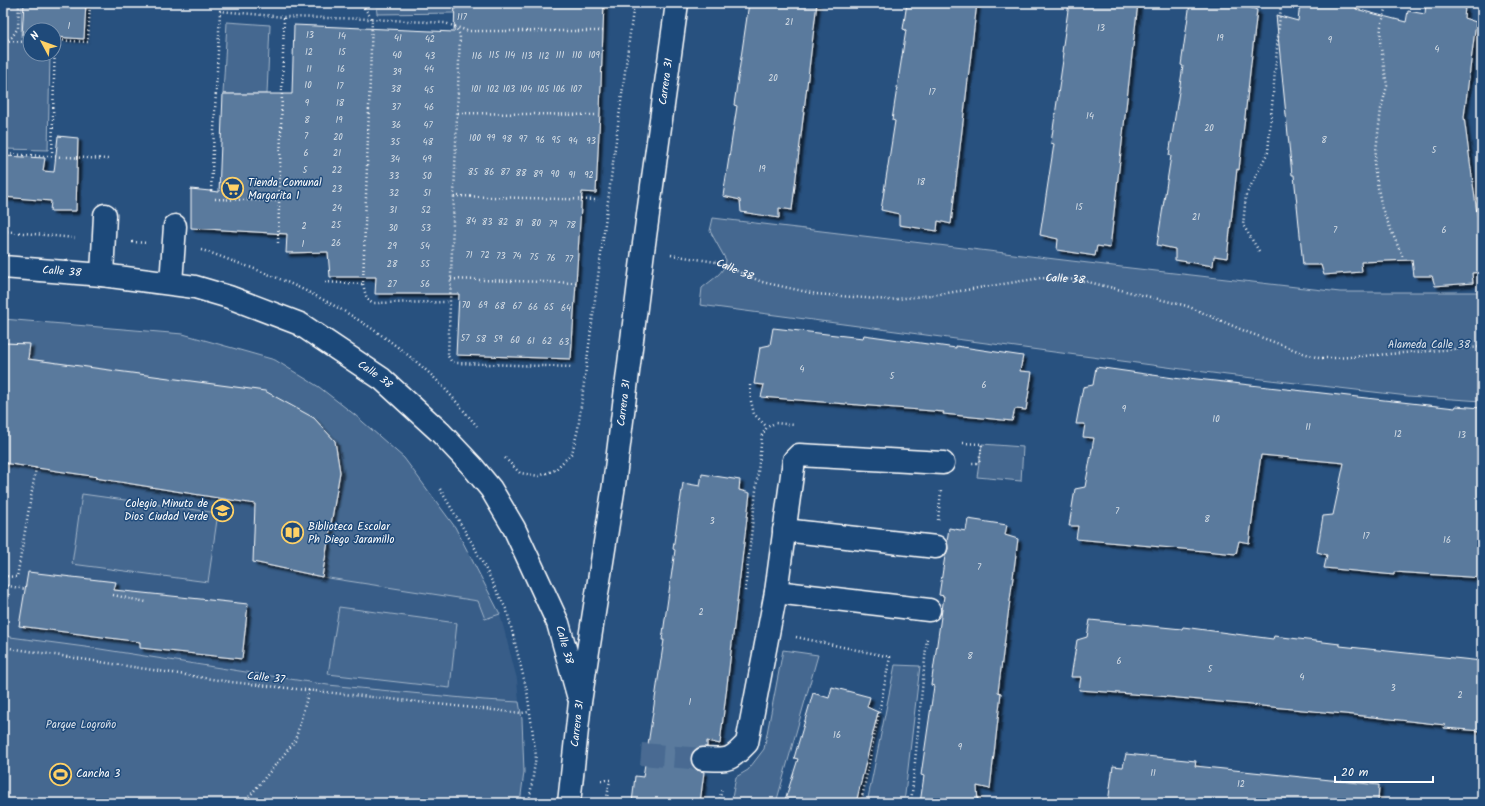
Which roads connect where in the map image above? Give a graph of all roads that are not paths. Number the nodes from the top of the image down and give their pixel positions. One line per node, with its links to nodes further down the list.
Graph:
1 (678, 3): 12 (street, Carrera 31)
2 (105, 215): 5 (street)
3 (174, 235): 6 (street)
4 (3, 267): 5 (street, Calle 38)
5 (102, 275): 6 (street, Calle 38)
6 (171, 283): 12 (street, Calle 38)
7 (943, 463): 8 (street)
8 (784, 530): 9 (street); 10 (street)
9 (936, 547)
10 (776, 592): 11 (street); 13 (street)
11 (930, 610)
12 (580, 702): 14 (street, Carrera 31)
13 (703, 759)
14 (569, 803)

